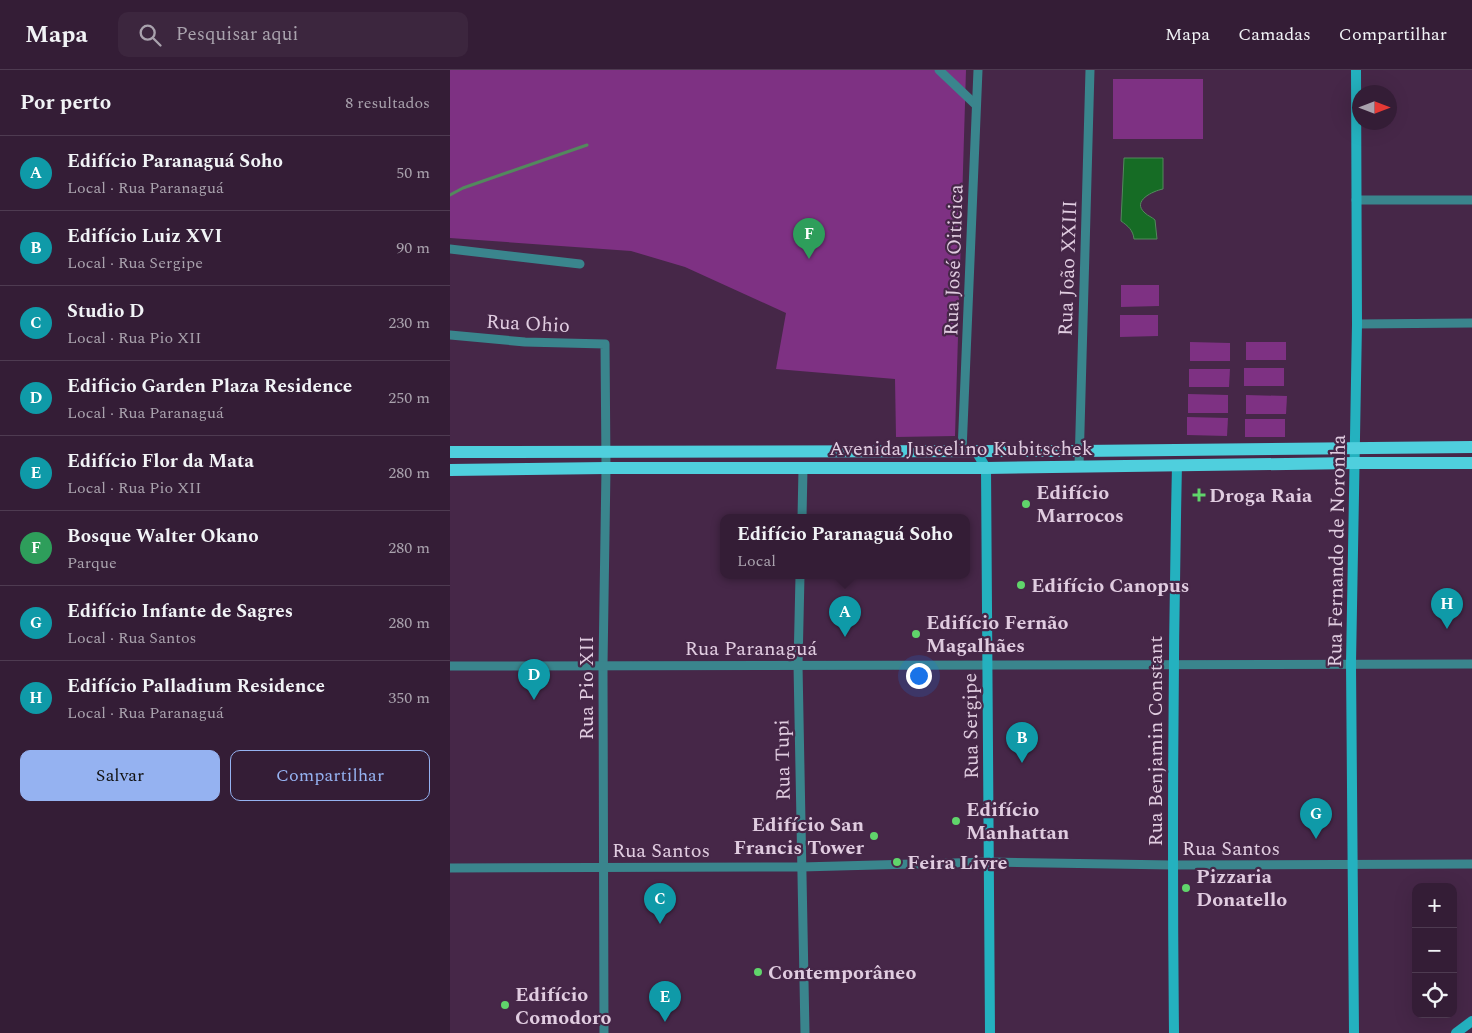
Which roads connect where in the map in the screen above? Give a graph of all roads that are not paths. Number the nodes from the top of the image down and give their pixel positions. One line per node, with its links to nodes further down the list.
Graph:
1 (939, 70): 5 (street)
2 (978, 70): 5 (street, Rua José Oiticica)
3 (1090, 70): 20 (street, Rua João XXIII)
4 (1356, 70): 6 (street, Rua Fernando de Noronha)
5 (976, 104): 18 (street, Rua José Oiticica)
6 (1356, 200): 7 (street); 11 (street, Rua Fernando de Noronha)
7 (1472, 200)
8 (450, 249): 9 (street)
9 (580, 264)
10 (1472, 323): 11 (street)
11 (1357, 324): 15 (street, Rua Fernando de Noronha)
12 (450, 335): 13 (street, Rua Ohio)
13 (605, 344): 17 (street, Rua Pio XII)
14 (1472, 447): 15 (main road, Avenida Juscelino Kubitschek)
15 (1354, 448): 16 (main road, Avenida Juscelino Kubitschek); 24 (street, Rua Fernando de Noronha)
16 (1177, 449): 20 (main road, Avenida Juscelino Kubitschek); 26 (street, Rua Benjamin Constant)
17 (606, 451): 18 (main road, Avenida Juscelino Kubitschek); 22 (main road, Avenida Juscelino Kubitschek); 28 (street, Rua Pio XII)
18 (962, 451): 19 (main road, Avenida Juscelino Kubitschek)
19 (976, 451): 20 (main road, Avenida Juscelino Kubitschek); 30 (street)
20 (1079, 451): 27 (street, Rua João XXIII)
21 (450, 452): 22 (main road, Avenida Juscelino Kubitschek)
22 (511, 452): 23 (main road)
23 (450, 460)
24 (1354, 463): 25 (main road, Avenida Juscelino Kubitschek); 26 (main road, Avenida Juscelino Kubitschek); 35 (street, Rua Fernando de Noronha)
25 (1472, 463)
26 (1177, 465): 27 (main road, Avenida Juscelino Kubitschek); 34 (street, Rua Benjamin Constant)
27 (1079, 466): 30 (main road, Avenida Juscelino Kubitschek)
28 (606, 468): 29 (main road, Avenida Juscelino Kubitschek); 31 (main road, Avenida Juscelino Kubitschek); 40 (street, Rua Pio XII)
29 (803, 468): 30 (main road, Avenida Juscelino Kubitschek); 32 (street)
30 (986, 468): 38 (street, Rua Sergipe)
31 (450, 470)
32 (802, 514)
33 (800, 579): 37 (street, Rua Tupi)
34 (1173, 664): 35 (street, Rua Paranaguá); 38 (street, Rua Paranaguá); 43 (street, Rua Benjamin Constant)
35 (1351, 664): 36 (street, Rua Paranaguá); 44 (street, Rua Fernando de Noronha)
36 (1472, 664)
37 (798, 665): 38 (street, Rua Paranaguá); 40 (street, Rua Paranaguá); 45 (street, Rua Tupi)
38 (987, 665): 41 (street, Rua Sergipe)
39 (450, 666): 40 (street, Rua Paranaguá)
40 (603, 666): 47 (street, Rua Pio XII)
41 (989, 862): 43 (street, Rua Santos); 45 (street, Rua Santos); 51 (street, Rua Sergipe)
42 (1472, 864): 44 (street, Rua Santos)
43 (1172, 865): 44 (street, Rua Santos); 52 (street, Rua Benjamin Constant)
44 (1354, 865): 53 (street, Rua Fernando de Noronha)
45 (801, 867): 47 (street, Rua Santos); 50 (street, Rua Tupi)
46 (450, 868): 47 (street, Rua Santos)
47 (603, 868): 49 (street, Rua Pio XII)
48 (1472, 1021): 54 (street)
49 (604, 1033)
50 (805, 1033)
51 (990, 1033)
52 (1174, 1033)
53 (1354, 1033)
54 (1456, 1033)

